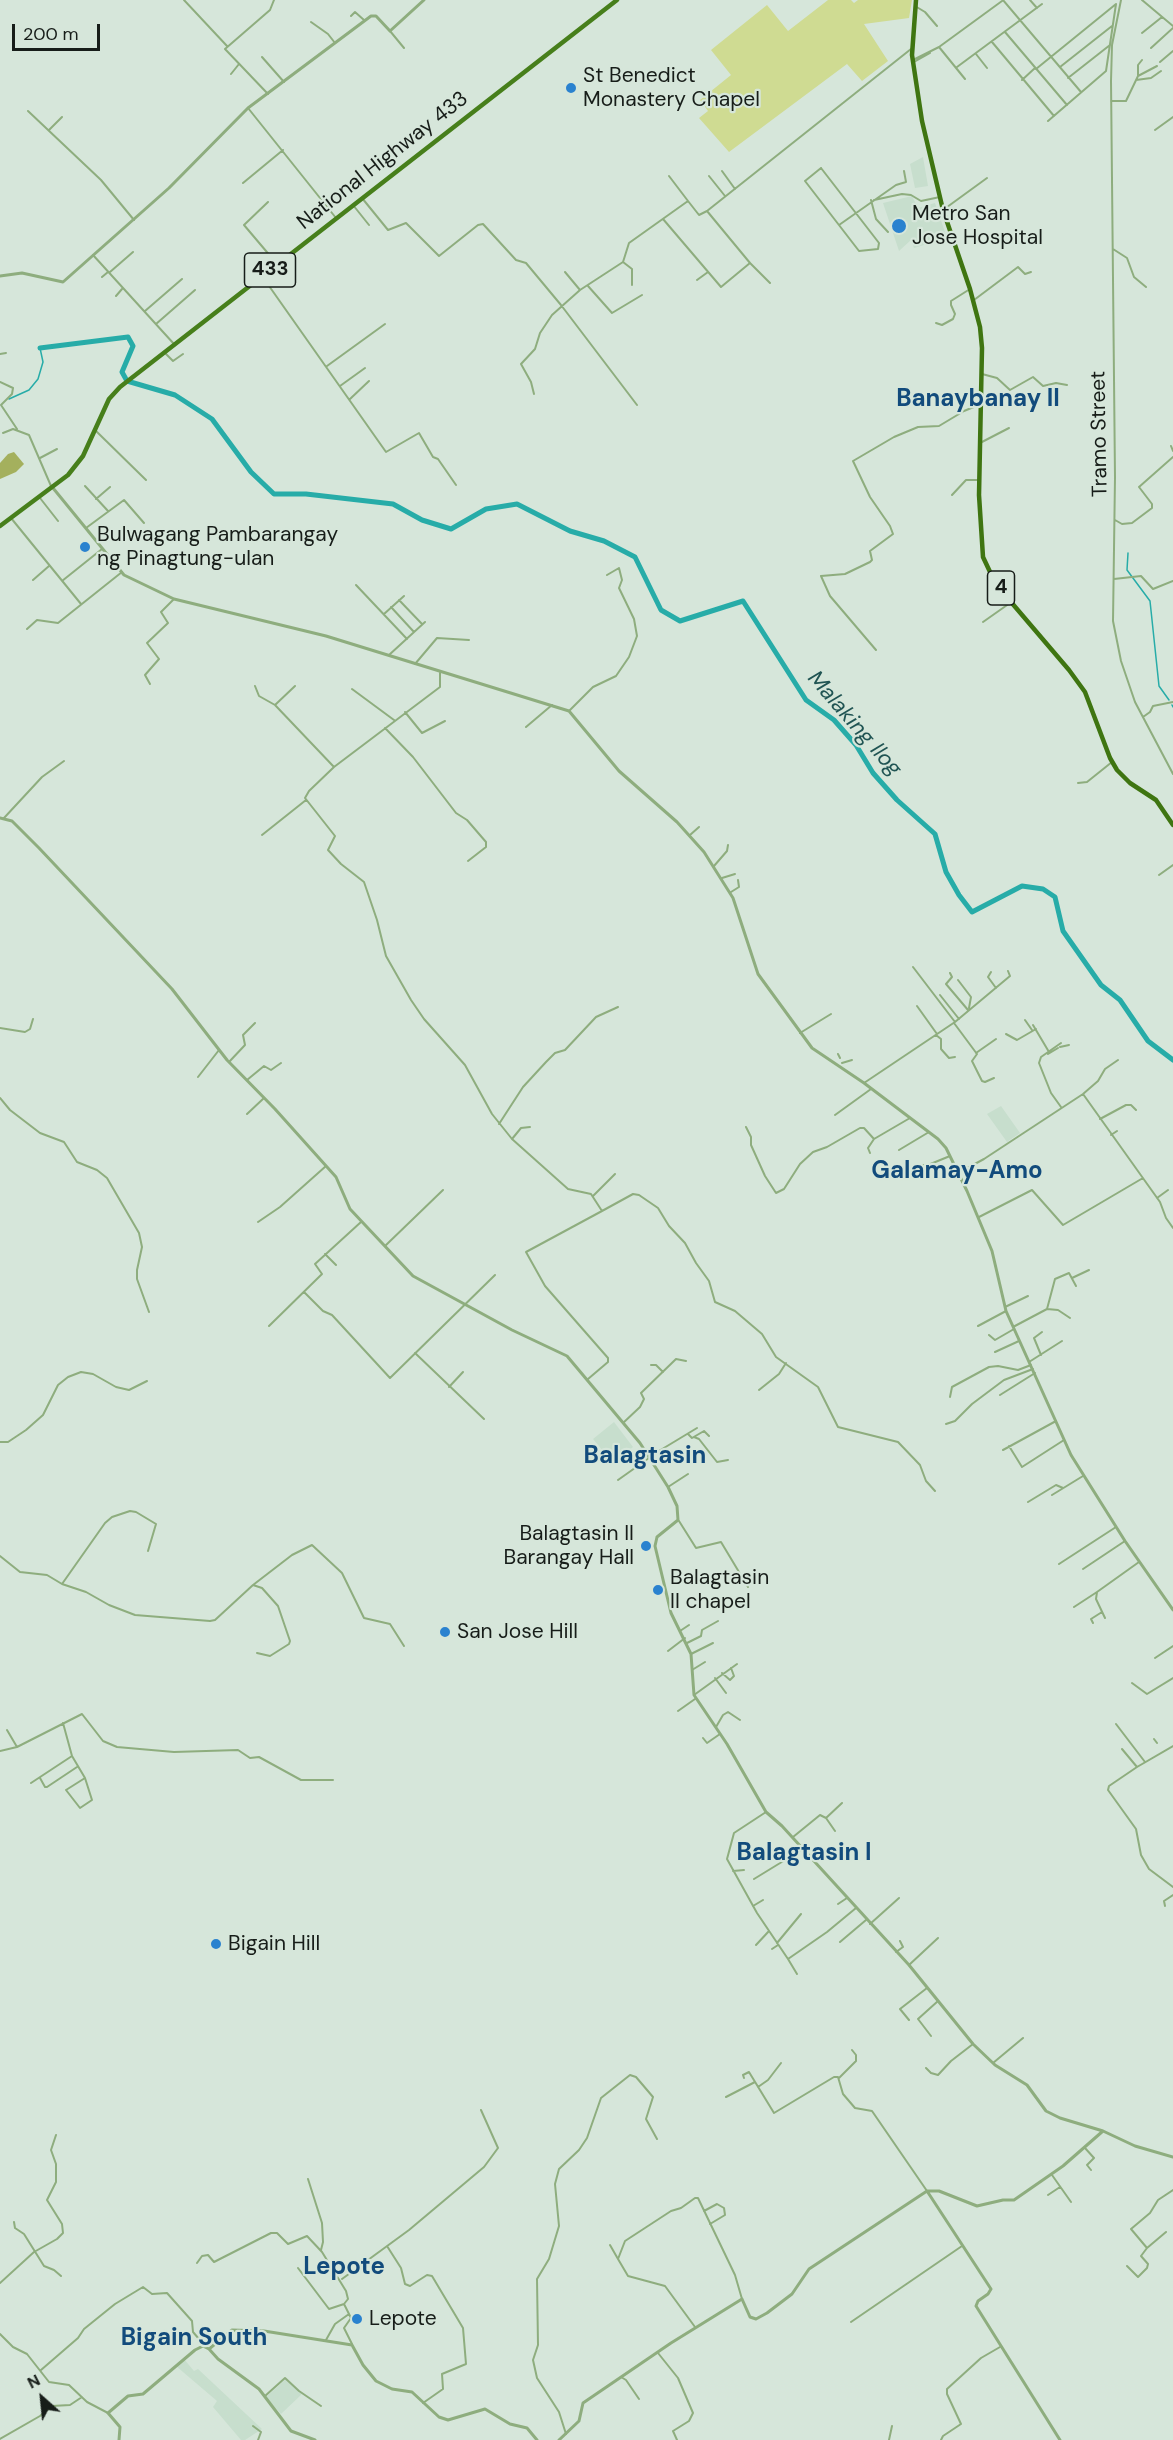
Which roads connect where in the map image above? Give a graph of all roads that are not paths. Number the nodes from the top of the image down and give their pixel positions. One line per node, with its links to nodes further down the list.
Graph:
1 (184, 0): 27 (street)
2 (274, 0): 27 (street)
3 (424, 0): 21 (street)
4 (617, 0): 75 (main road, National Highway 433 / 433)
5 (916, 0): 11 (highway, 4)
6 (1004, 0): 16 (street); 28 (street)
7 (1030, 0): 12 (street)
8 (1121, 0): 55 (street, Tramo Street)
9 (1142, 0): 14 (street)
10 (1042, 4): 12 (street)
11 (915, 6): 18 (street); 31 (highway, 4)
12 (1037, 8): 16 (street)
13 (351, 16): 15 (street)
14 (1162, 16): 20 (street); 23 (street)
15 (365, 21): 21 (street); 25 (street)
16 (1020, 21): 22 (street); 35 (street)
17 (311, 22): 25 (street)
18 (937, 26)
19 (1112, 26): 26 (street); 35 (street); 43 (street)
20 (1173, 27): 30 (street)
21 (390, 31): 29 (street)
22 (1005, 32): 24 (street); 44 (street)
23 (1142, 33)
24 (992, 42): 33 (street); 50 (street)
25 (335, 44): 52 (street)
26 (1110, 45): 48 (street); 53 (street)
27 (227, 46): 39 (street)
28 (939, 47): 37 (street); 41 (street)
29 (404, 48)
30 (1151, 48)
31 (912, 49): 37 (highway, 4); 72 (street)
32 (1173, 51): 38 (street)
33 (976, 54): 41 (street); 42 (street)
34 (262, 57): 52 (street)
35 (1050, 57): 43 (street); 44 (street)
36 (1142, 60): 47 (street)
37 (912, 62): 74 (highway, 4)
38 (1160, 62)
39 (239, 64): 46 (street); 54 (street)
40 (1157, 66): 47 (street)
41 (957, 68): 49 (street)
42 (987, 68)
43 (1060, 68): 48 (street)
44 (1036, 69): 50 (street); 56 (street)
45 (1161, 71): 51 (street)
46 (231, 74)
47 (1138, 76): 51 (street)
48 (1068, 78): 53 (street)
49 (965, 79)
50 (1022, 80): 59 (street)
51 (1136, 80): 55 (street)
52 (284, 82): 54 (street)
53 (1081, 93): 56 (street)
54 (268, 94): 57 (street)
55 (1111, 101): 89 (street, Tramo Street)
56 (1067, 105): 59 (street)
57 (248, 108): 65 (street); 85 (street)
58 (28, 111): 64 (street)
59 (1054, 116): 62 (street)
60 (62, 117): 64 (street)
61 (1173, 117): 63 (street)
62 (1048, 121)
63 (1155, 129)
64 (49, 130): 85 (street)
65 (283, 150): 71 (street); 83 (street)
66 (722, 171): 72 (street)
67 (904, 171): 77 (street)
68 (669, 176): 76 (street)
69 (709, 176): 73 (street)
70 (987, 178): 80 (street)
71 (243, 183)
72 (735, 189): 73 (street)
73 (725, 196): 82 (street)
74 (940, 197): 77 (street); 80 (highway, 4)
75 (362, 198): 79 (main road, National Highway 433 / 433); 115 (street)
76 (688, 201): 82 (street); 84 (street)
77 (871, 201): 81 (street); 88 (street)
78 (268, 202): 94 (street)
79 (353, 205): 83 (main road, National Highway 433 / 433); 86 (street)
80 (943, 210): 109 (highway, 4)
81 (855, 211): 87 (street); 87 (street); 87 (street)
82 (707, 212): 93 (street)
83 (336, 218): 94 (main road, National Highway 433 / 433)
84 (663, 219): 92 (street); 96 (street)
85 (134, 220): 91 (street)
86 (369, 225)
87 (838, 225)
88 (888, 232)
89 (1113, 249): 107 (street); 158 (street, Tramo Street)
90 (133, 252): 98 (street)
91 (93, 255): 98 (street); 99 (street)
92 (623, 262): 105 (street); 106 (street)
93 (750, 263): 96 (street); 104 (street)
94 (277, 264): 100 (main road, National Highway 433 / 433)
95 (565, 272): 111 (street)
96 (708, 272): 103 (street)
97 (1031, 272): 114 (street)
98 (109, 273): 101 (street); 108 (street)
99 (0, 276)
100 (262, 276): 120 (main road, National Highway 433 / 433); 125 (street)
101 (102, 277)
102 (182, 279): 116 (street)
103 (697, 280)
104 (770, 284)
105 (632, 285)
106 (588, 286): 111 (street); 112 (street)
107 (1146, 287)
108 (123, 288): 113 (street); 116 (street)
109 (970, 289): 114 (highway, 4); 119 (street)
110 (195, 290): 117 (street)
111 (580, 290): 115 (street)
112 (642, 295)
113 (116, 296)
114 (974, 300): 127 (highway, 4)
115 (561, 305): 132 (street); 136 (street)
116 (145, 311): 117 (street)
117 (156, 324): 120 (street)
118 (385, 324): 125 (street)
119 (936, 324)
120 (174, 345): 121 (main road, National Highway 433 / 433)
121 (165, 352): 124 (street); 139 (main road, National Highway 433 / 433)
122 (6, 353): 123 (street)
123 (0, 354)
124 (183, 354)
125 (327, 366): 131 (street)
126 (365, 368): 131 (street)
127 (981, 374): 130 (street); 134 (highway, 4)
128 (369, 381): 133 (street)
129 (0, 382): 135 (street)
130 (1067, 385)
131 (340, 386): 133 (street)
132 (534, 394)
133 (350, 399): 149 (street)
134 (981, 404): 141 (highway, 4); 184 (street)
135 (1, 405): 138 (street)
136 (637, 405)
137 (1009, 428): 141 (street)
138 (17, 429): 140 (street); 146 (street)
139 (96, 431): 147 (street); 152 (main road, National Highway 433 / 433)
140 (3, 433)
141 (980, 443): 148 (highway, 4)
142 (1171, 446): 144 (street)
143 (57, 449): 146 (street)
144 (1173, 451)
145 (1173, 457): 158 (street)
146 (40, 458): 152 (street)
147 (146, 480)
148 (979, 480): 153 (street); 175 (highway, 4)
149 (456, 485)
150 (85, 486): 155 (street)
151 (110, 487): 155 (street)
152 (53, 488): 154 (main road, National Highway 433 / 433); 162 (street)
153 (952, 495)
154 (40, 498): 157 (main road, National Highway 433 / 433); 159 (street)
155 (96, 499): 156 (street)
156 (108, 511): 160 (street); 162 (street)
157 (11, 518): 161 (main road, National Highway 433 / 433); 164 (street)
158 (1115, 520): 167 (street, Tramo Street)
159 (58, 521)
160 (144, 523)
161 (0, 526)
162 (86, 528): 163 (street)
163 (103, 548): 165 (street); 169 (street)
164 (50, 566): 168 (street); 169 (street)
165 (122, 572): 173 (street); 176 (street)
166 (607, 575): 196 (street)
167 (1114, 579): 170 (street); 197 (street, Tramo Street)
168 (33, 580)
169 (62, 581): 176 (street)
170 (1173, 581)
171 (356, 585): 178 (street)
172 (404, 596): 174 (street)
173 (174, 599): 185 (street); 188 (street)
174 (399, 600): 177 (street); 181 (street)
175 (1011, 602): 179 (street); 203 (highway, 4)
176 (81, 604): 180 (street)
177 (391, 607): 178 (street); 181 (street)
178 (384, 614): 182 (street)
179 (984, 622)
180 (27, 629)
181 (414, 632): 182 (street)
182 (407, 639): 185 (street)
183 (469, 640): 186 (street)
184 (876, 650)
185 (388, 656): 186 (street)
186 (415, 664): 187 (street)
187 (440, 673): 194 (street); 195 (street)
188 (150, 684)
189 (255, 686): 193 (street)
190 (296, 686): 193 (street)
191 (352, 689): 198 (street)
192 (1173, 702): 197 (street)
193 (275, 705): 204 (street)
194 (552, 705): 196 (street); 200 (street)
195 (405, 711): 198 (street); 199 (street)
196 (569, 711): 212 (street)
197 (1143, 717): 205 (street, Tramo Street)
198 (394, 720): 201 (street)
199 (445, 721)
200 (526, 727)
201 (385, 728): 204 (street); 214 (street)
202 (64, 761): 208 (street)
203 (1112, 762): 206 (street); 209 (highway, 4)
204 (334, 767): 207 (street)
205 (1173, 774)
206 (1078, 783)
207 (306, 800): 211 (street); 270 (street)
208 (2, 818): 245 (street)
209 (1173, 825)
210 (699, 827): 212 (street)
211 (262, 835)
212 (690, 835): 216 (street)
213 (728, 845): 216 (street)
214 (468, 861)
215 (1173, 865): 218 (street)
216 (714, 866): 219 (street)
217 (735, 874): 219 (street)
218 (1160, 875)
219 (722, 878): 221 (street)
220 (738, 880): 221 (street)
221 (731, 892): 240 (street)
222 (913, 967): 235 (street)
223 (1008, 970): 227 (street)
224 (991, 972): 227 (street)
225 (950, 973): 231 (street)
226 (958, 980): 231 (street)
227 (996, 988): 231 (street)
228 (940, 995): 235 (street)
229 (917, 1006): 241 (street)
230 (618, 1007): 270 (street)
231 (969, 1009): 235 (street)
232 (831, 1014): 240 (street)
233 (33, 1019): 238 (street)
234 (1025, 1020): 239 (street)
235 (956, 1021): 241 (street); 246 (street)
236 (255, 1023): 253 (street)
237 (1033, 1025): 239 (street)
238 (0, 1028)
239 (1034, 1030): 242 (street); 247 (street)
240 (800, 1033): 255 (street)
241 (936, 1034): 249 (street); 259 (street)
242 (1006, 1034)
243 (996, 1039): 246 (street)
244 (1069, 1045): 247 (street)
245 (219, 1050): 253 (street); 256 (street)
246 (976, 1053): 257 (street)
247 (1047, 1053): 264 (street)
248 (838, 1054): 252 (street)
249 (955, 1057)
250 (852, 1060): 252 (street)
251 (1118, 1060): 261 (street)
252 (841, 1061): 255 (street)
253 (229, 1062): 258 (street)
254 (281, 1063): 258 (street)
255 (839, 1067): 259 (street)
256 (198, 1077)
257 (994, 1078)
258 (247, 1080): 263 (street)
259 (864, 1083): 260 (street)
260 (871, 1089): 267 (street); 268 (street)
261 (1083, 1094): 264 (street); 269 (street)
262 (0, 1098): 307 (street)
263 (264, 1098): 266 (street); 282 (street)
264 (1061, 1108): 283 (street)
265 (1136, 1110): 269 (street)
266 (247, 1114)
267 (835, 1115)
268 (910, 1118): 274 (street); 277 (street)
269 (1100, 1119): 275 (street)
270 (499, 1124): 276 (street)
271 (530, 1127): 276 (street)
272 (746, 1127): 277 (street)
273 (1117, 1131): 275 (street)
274 (929, 1132): 278 (street); 280 (street)
275 (1111, 1135): 285 (street)
276 (512, 1139): 288 (street)
277 (874, 1139): 279 (street)
278 (899, 1150)
279 (870, 1153)
280 (950, 1156): 281 (street); 283 (street)
281 (921, 1165)
282 (326, 1166): 292 (street); 293 (street)
283 (958, 1173): 291 (street)
284 (615, 1174): 288 (street)
285 (1143, 1178): 289 (street); 291 (street)
286 (443, 1190): 295 (street)
287 (1168, 1190): 289 (street)
288 (593, 1196): 290 (street)
289 (1158, 1198): 294 (street)
290 (602, 1211): 320 (street); 326 (street)
291 (978, 1217): 305 (street)
292 (258, 1222)
293 (361, 1222): 295 (street); 296 (street)
294 (1173, 1228)
295 (385, 1246): 304 (street)
296 (325, 1254): 297 (street); 302 (street)
297 (336, 1265)
298 (1089, 1270): 300 (street)
299 (495, 1275): 304 (street)
300 (1072, 1278): 301 (street); 306 (street)
301 (1076, 1286)
302 (304, 1292): 309 (street); 317 (street)
303 (1028, 1296): 305 (street)
304 (467, 1304): 317 (street); 326 (street)
305 (1006, 1309): 310 (street); 311 (street)
306 (1047, 1309): 308 (street); 311 (street)
307 (149, 1312)
308 (1070, 1318)
309 (269, 1326)
310 (978, 1326)
311 (1014, 1328): 313 (street); 314 (street)
312 (1042, 1332): 318 (street)
313 (989, 1335)
314 (1019, 1341): 316 (street); 322 (street)
315 (1062, 1341): 318 (street)
316 (995, 1352)
317 (415, 1353): 328 (street)
318 (1041, 1355): 322 (street)
319 (686, 1361): 324 (street)
320 (786, 1363): 329 (street); 351 (street)
321 (651, 1365): 324 (street)
322 (1031, 1365): 325 (street); 331 (street); 335 (street)
323 (464, 1372): 328 (street)
324 (663, 1372): 334 (street)
325 (1035, 1373): 330 (street); 333 (street)
326 (588, 1379): 334 (street)
327 (147, 1381): 341 (street)
328 (449, 1387): 332 (street)
329 (759, 1390)
330 (1000, 1395)
331 (950, 1397)
332 (484, 1419)
333 (1056, 1421): 340 (street); 342 (street)
334 (623, 1423): 344 (street)
335 (946, 1424)
336 (697, 1428): 337 (street)
337 (688, 1434): 339 (street); 344 (street)
338 (709, 1436): 339 (street)
339 (694, 1437): 345 (street)
340 (1064, 1440): 342 (street); 347 (street)
341 (0, 1442)
342 (1009, 1446): 343 (street)
343 (1003, 1450)
344 (649, 1457): 348 (street); 349 (street)
345 (728, 1460)
346 (688, 1474): 349 (street)
347 (1084, 1476): 350 (street); 355 (street)
348 (618, 1480)
349 (668, 1486): 354 (street)
350 (1063, 1488): 352 (street); 353 (street)
351 (935, 1491)
352 (1052, 1495)
353 (1028, 1502)
354 (678, 1520): 364 (street); 373 (street)
355 (1116, 1527): 356 (street); 360 (street)
356 (1125, 1541): 359 (street); 361 (street)
357 (148, 1551): 362 (street)
358 (0, 1556): 362 (street)
359 (1139, 1563): 365 (street); 367 (street)
360 (1059, 1564)
361 (1083, 1569)
362 (62, 1584): 363 (street)
363 (254, 1585): 376 (street); 379 (street)
364 (748, 1587)
365 (1097, 1592): 366 (street); 368 (street)
366 (1074, 1607)
367 (1173, 1610)
368 (1102, 1612): 369 (street); 371 (street)
369 (1105, 1618)
370 (718, 1621): 374 (street)
371 (1093, 1623)
372 (689, 1625): 373 (street)
373 (680, 1630): 374 (street)
374 (686, 1641): 378 (street); 380 (street)
375 (713, 1643): 380 (street)
376 (404, 1646)
377 (1173, 1646): 381 (street)
378 (668, 1651)
379 (257, 1653)
380 (691, 1654): 385 (street)
381 (1155, 1658)
382 (705, 1662): 385 (street)
383 (737, 1664): 384 (street)
384 (731, 1668): 386 (street); 386 (street)
385 (692, 1670): 391 (street)
386 (722, 1673): 387 (street)
387 (715, 1678): 390 (street); 391 (street)
388 (1173, 1678): 389 (street)
389 (1132, 1683)
390 (726, 1693)
391 (695, 1697): 392 (street); 396 (street)
392 (678, 1711)
393 (740, 1720): 396 (street)
394 (63, 1723): 403 (street); 408 (street); 414 (street)
395 (1116, 1724): 409 (street)
396 (716, 1727): 398 (street)
397 (7, 1730): 403 (street)
398 (720, 1734): 399 (street); 417 (street)
399 (703, 1738)
400 (1154, 1739): 401 (street)
401 (1157, 1743)
402 (1173, 1746): 407 (street)
403 (17, 1747): 406 (street)
404 (1159, 1747): 407 (street)
405 (1122, 1749): 411 (street)
406 (0, 1751)
407 (1163, 1752): 409 (street)
408 (72, 1756): 410 (street); 412 (street)
409 (1145, 1762): 411 (street)
410 (77, 1767): 412 (street); 413 (street)
411 (1137, 1767): 425 (street)
412 (40, 1778): 415 (street)
413 (85, 1778): 413 (street)
414 (333, 1780)
415 (31, 1783)
416 (842, 1803): 418 (street)
417 (766, 1812): 420 (street); 423 (street)
418 (826, 1818): 419 (street); 420 (street)
419 (836, 1831)
420 (793, 1837): 421 (street)
421 (803, 1849): 424 (street); 427 (street)
422 (744, 1870): 423 (street)
423 (733, 1871): 431 (street)
424 (754, 1879)
425 (1173, 1887)
426 (1173, 1895): 432 (street)
427 (847, 1898): 430 (street); 433 (street)
428 (899, 1898): 435 (street)
429 (763, 1900): 431 (street)
430 (838, 1904)
431 (753, 1906): 436 (street)
432 (1165, 1906)
433 (856, 1908): 435 (street); 444 (street)
434 (801, 1914): 440 (street)
435 (868, 1922): 439 (street); 443 (street)
436 (769, 1931): 440 (street); 441 (street)
437 (938, 1938): 445 (street)
438 (900, 1941): 443 (street)
439 (840, 1942)
440 (778, 1944): 442 (street); 444 (street)
441 (756, 1945)
442 (772, 1949)
443 (896, 1952): 445 (street)
444 (788, 1959): 446 (street)
445 (909, 1965): 447 (street)
446 (797, 1974)
447 (927, 1988): 448 (street); 449 (street)
448 (938, 2001): 450 (street); 452 (street)
449 (909, 2020)
450 (931, 2036)
451 (1023, 2038): 455 (street)
452 (973, 2044): 455 (street); 456 (street)
453 (852, 2050): 458 (street)
454 (781, 2063): 460 (street)
455 (993, 2063): 463 (street)
456 (926, 2068)
457 (744, 2078): 459 (street)
458 (839, 2078): 460 (street); 473 (street)
459 (755, 2082): 460 (street); 461 (street)
460 (758, 2087)
461 (726, 2097)
462 (481, 2110): 481 (street)
463 (1103, 2131): 466 (street); 467 (street)
464 (56, 2135): 485 (street)
465 (657, 2139): 514 (street)
466 (1085, 2148): 468 (street); 469 (street)
467 (1173, 2157)
468 (1091, 2170)
469 (1051, 2175): 471 (street); 473 (street)
470 (308, 2179): 484 (street)
471 (1060, 2187): 474 (street); 475 (street)
472 (1173, 2190): 483 (street)
473 (927, 2192): 482 (street); 493 (street)
474 (1048, 2195)
475 (1071, 2202)
476 (704, 2211): 478 (street); 478 (street); 486 (street)
477 (14, 2222): 485 (street)
478 (710, 2224): 493 (street)
479 (1166, 2232): 483 (street)
480 (610, 2245): 486 (street)
481 (387, 2246): 491 (street); 509 (street)
482 (962, 2246): 496 (street); 502 (street)
483 (1148, 2248): 488 (street)
484 (321, 2250): 487 (street); 491 (street)
485 (34, 2252): 490 (street); 492 (street)
486 (618, 2259): 497 (street)
487 (197, 2263)
488 (1127, 2266)
489 (298, 2268): 494 (street)
490 (61, 2276)
491 (341, 2280): 494 (street)
492 (0, 2283)
493 (742, 2299): 497 (street)
494 (344, 2304): 495 (street)
495 (349, 2314): 499 (street); 500 (street)
496 (851, 2322)
497 (695, 2327): 503 (street)
498 (0, 2334): 504 (street)
499 (326, 2340): 500 (street); 501 (street)
500 (352, 2345): 509 (street)
501 (207, 2348): 504 (street); 507 (street); 511 (street)
502 (1000, 2348): 523 (street); 524 (street)
503 (658, 2354): 505 (street); 521 (street)
504 (41, 2370): 506 (street)
505 (621, 2377): 508 (street); 514 (street)
506 (82, 2397): 511 (street); 515 (street)
507 (264, 2398): 510 (street); 518 (street)
508 (639, 2399)
509 (423, 2403): 519 (street)
510 (321, 2406)
511 (108, 2413): 516 (street)
512 (253, 2426): 517 (street)
513 (892, 2426): 522 (street)
514 (566, 2434): 520 (street)
515 (0, 2439)
516 (119, 2440)
517 (258, 2440)
518 (315, 2440)
519 (537, 2440)
520 (559, 2440)
521 (677, 2440)
522 (889, 2440)
523 (941, 2440)
524 (1060, 2440)

